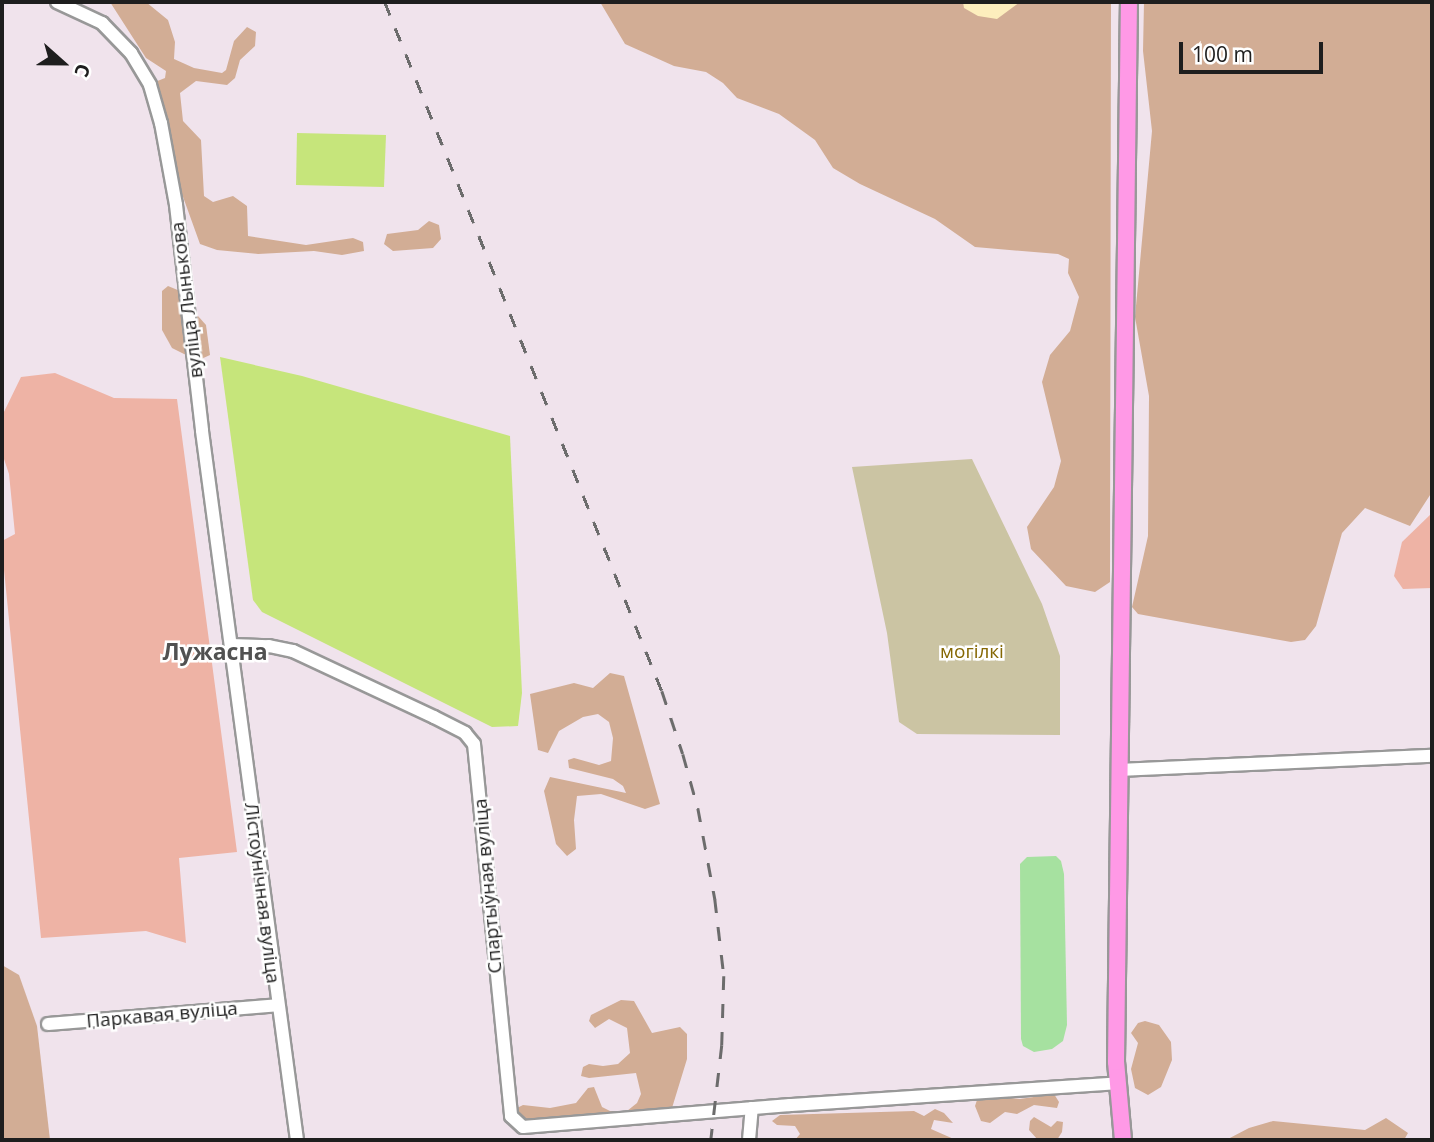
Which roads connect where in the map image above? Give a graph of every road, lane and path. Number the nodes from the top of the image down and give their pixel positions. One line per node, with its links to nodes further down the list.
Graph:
1 (57, 2): 3 (street, вуліца Лынькова)
2 (1129, 2): 5 (main road)
3 (231, 645): 6 (street, Лістоўнічная вуліца); 9 (street, Спартыўная вуліца)
4 (1432, 756): 5 (street)
5 (1119, 770): 8 (main road)
6 (276, 1005): 7 (street, Паркавая вуліца); 10 (street, Лістоўнічная вуліца)
7 (48, 1024)
8 (1117, 1083): 9 (street, Спартыўная вуліца); 12 (main road)
9 (752, 1108): 11 (street)
10 (297, 1140)
11 (750, 1140)
12 (1123, 1140)

